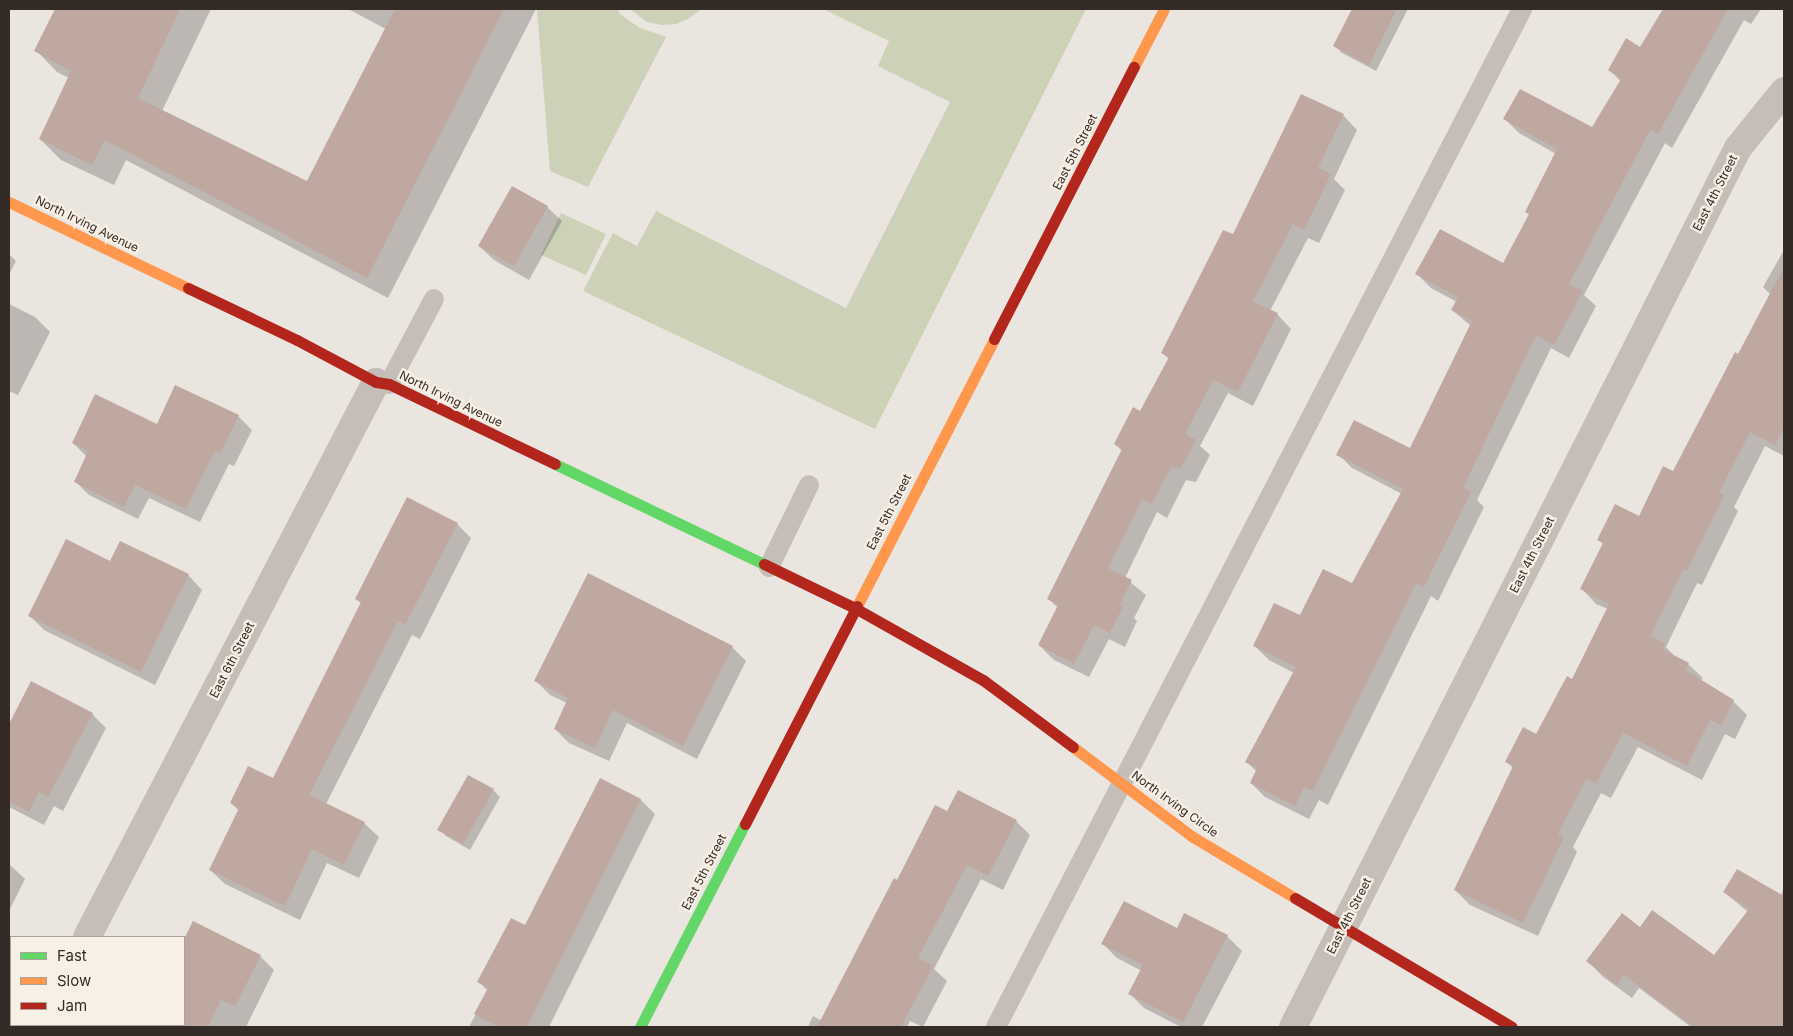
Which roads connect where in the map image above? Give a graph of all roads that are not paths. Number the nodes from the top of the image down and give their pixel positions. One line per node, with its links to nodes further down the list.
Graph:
1 (1164, 9): 9 (street, East 5th Street)
2 (1522, 9): 10 (lane)
3 (1784, 91): 11 (street, East 4th Street)
4 (9, 202): 6 (street, North Irving Avenue)
5 (434, 299): 6 (lane)
6 (383, 383): 8 (street, North Irving Avenue); 12 (street, East 6th Street)
7 (810, 485): 8 (lane)
8 (769, 567): 9 (street, North Irving Avenue)
9 (855, 608): 10 (street, North Irving Circle); 13 (street, East 5th Street)
10 (1121, 782): 11 (street, North Irving Circle); 14 (lane)
11 (1344, 926): 15 (street, East 4th Street); 16 (street, North Irving Circle)
12 (88, 936)
13 (640, 1027)
14 (996, 1027)
15 (1293, 1027)
16 (1512, 1027)

